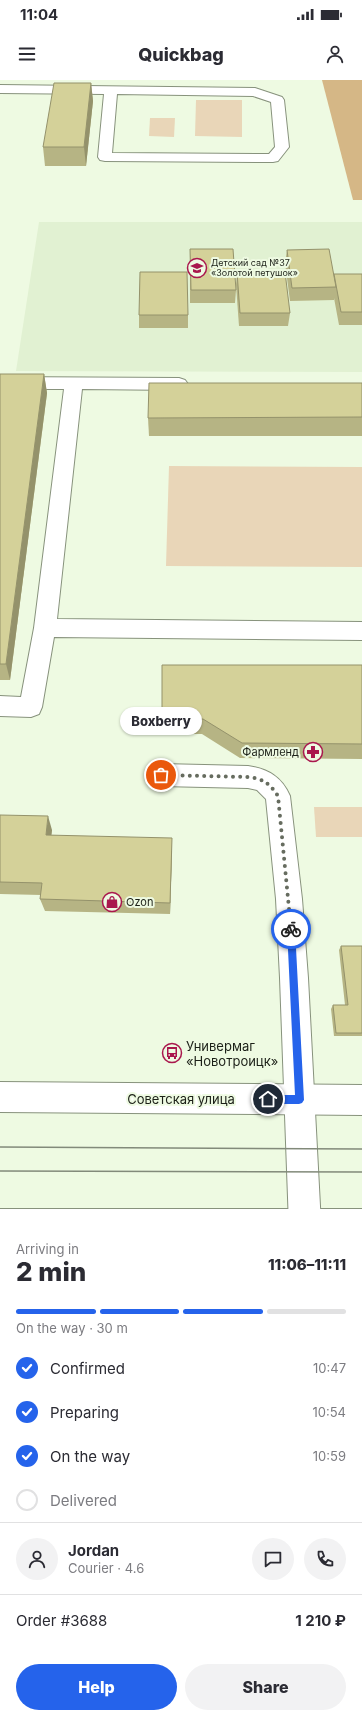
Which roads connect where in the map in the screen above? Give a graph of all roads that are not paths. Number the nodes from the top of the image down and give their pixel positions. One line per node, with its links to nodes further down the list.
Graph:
1 (255, 86): 3 (main road); 3 (main road)
2 (0, 89): 3 (main road)
3 (111, 90)
4 (0, 383): 5 (main road)
5 (74, 383): 6 (main road); 7 (main road)
6 (195, 384)
7 (45, 628): 8 (main road); 9 (main road)
8 (362, 631)
9 (0, 706)
10 (161, 775): 12 (main road)
11 (0, 1097): 12 (main road, Советская улица)
12 (299, 1100): 13 (main road, Советская улица); 15 (main road)
13 (362, 1100)
14 (0, 1225): 15 (main road)
15 (305, 1225): 16 (main road)
16 (362, 1225)

